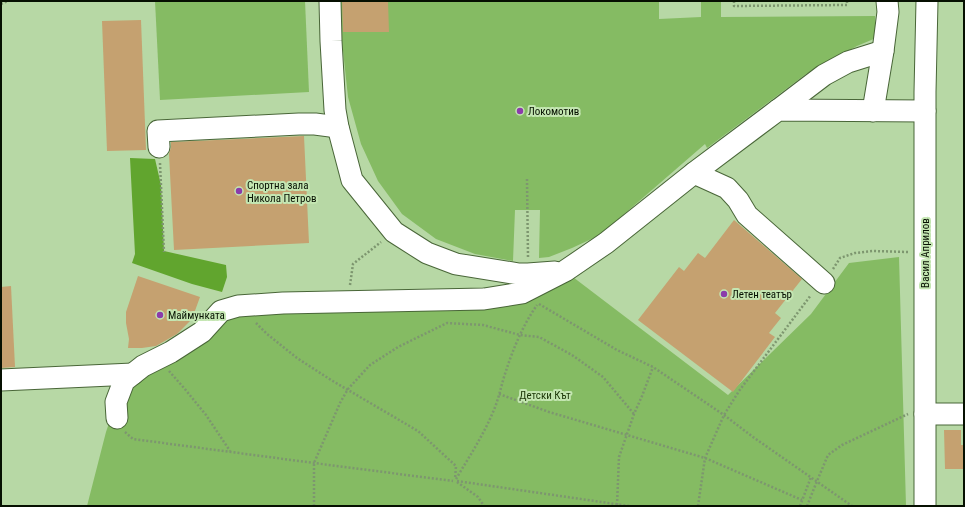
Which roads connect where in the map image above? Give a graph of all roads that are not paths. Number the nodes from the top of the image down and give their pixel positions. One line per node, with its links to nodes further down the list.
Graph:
1 (330, 1): 8 (street)
2 (887, 1): 4 (street)
3 (927, 1): 7 (street, Васил Априлов)
4 (883, 51): 5 (street); 6 (street)
5 (778, 110): 6 (street); 10 (street)
6 (873, 111): 7 (street)
7 (925, 111): 15 (street, Васил Априлов)
8 (338, 127): 9 (street); 12 (street)
9 (159, 147)
10 (694, 173): 11 (street); 12 (street)
11 (824, 283)
12 (530, 290): 13 (street)
13 (133, 374): 14 (street); 17 (street)
14 (1, 380)
15 (925, 410): 16 (street); 18 (street, Васил Априлов)
16 (964, 414)
17 (117, 418)
18 (926, 506)

